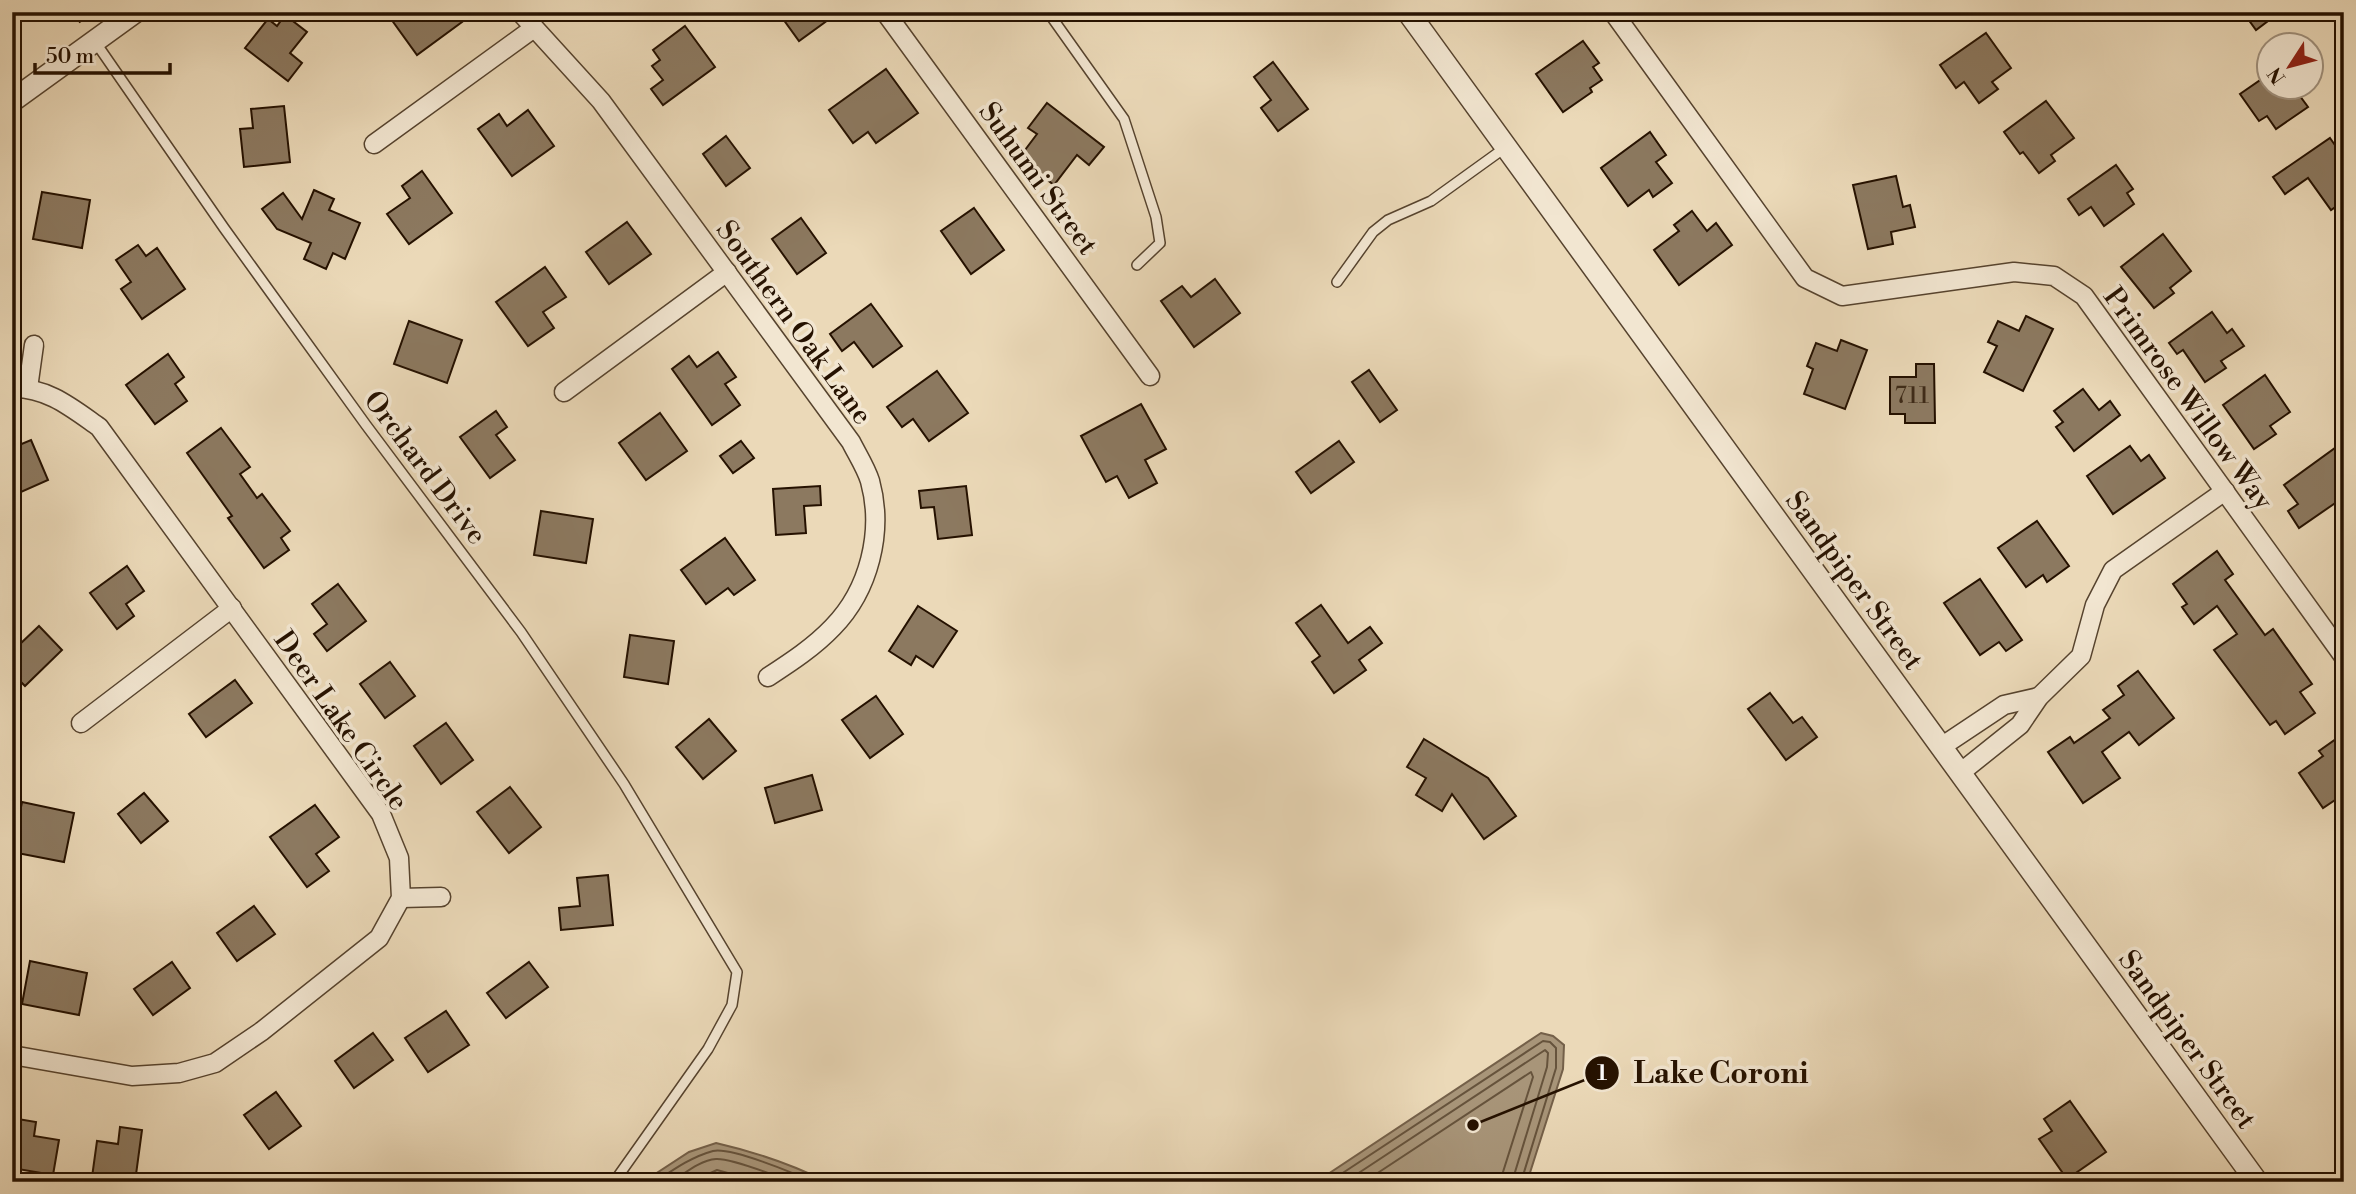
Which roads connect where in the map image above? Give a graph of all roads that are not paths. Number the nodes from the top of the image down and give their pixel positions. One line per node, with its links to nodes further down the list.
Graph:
1 (135, 12): 8 (street)
2 (520, 12): 7 (street, Southern Oak Lane)
3 (885, 12): 16 (street, Suhumi Street)
4 (1048, 12): 12 (lane)
5 (1408, 12): 11 (street, Sandpiper Street)
6 (1613, 12): 19 (street, Primrose Willow Way)
7 (534, 28): 10 (street); 13 (street, Southern Oak Lane)
8 (94, 41): 9 (street); 30 (lane, Orchard Drive)
9 (12, 101)
10 (374, 144)
11 (1506, 147): 14 (lane); 25 (street, Sandpiper Street)
12 (1137, 265)
13 (727, 272): 18 (street); 22 (street, Southern Oak Lane)
14 (1336, 282)
15 (34, 345): 17 (street)
16 (1150, 376)
17 (20, 388): 20 (street, Deer Lake Circle)
18 (564, 392)
19 (2225, 491): 21 (street, Primrose Willow Way); 23 (street)
20 (232, 608): 24 (street); 28 (street, Deer Lake Circle)
21 (2344, 657)
22 (768, 677)
23 (2039, 697): 25 (street); 26 (street)
24 (81, 723)
25 (1941, 747): 26 (street, Sandpiper Street)
26 (1960, 773): 31 (street, Sandpiper Street)
27 (442, 897): 28 (street)
28 (401, 898): 29 (street)
29 (12, 1055)
30 (614, 1182)
31 (2257, 1182)

